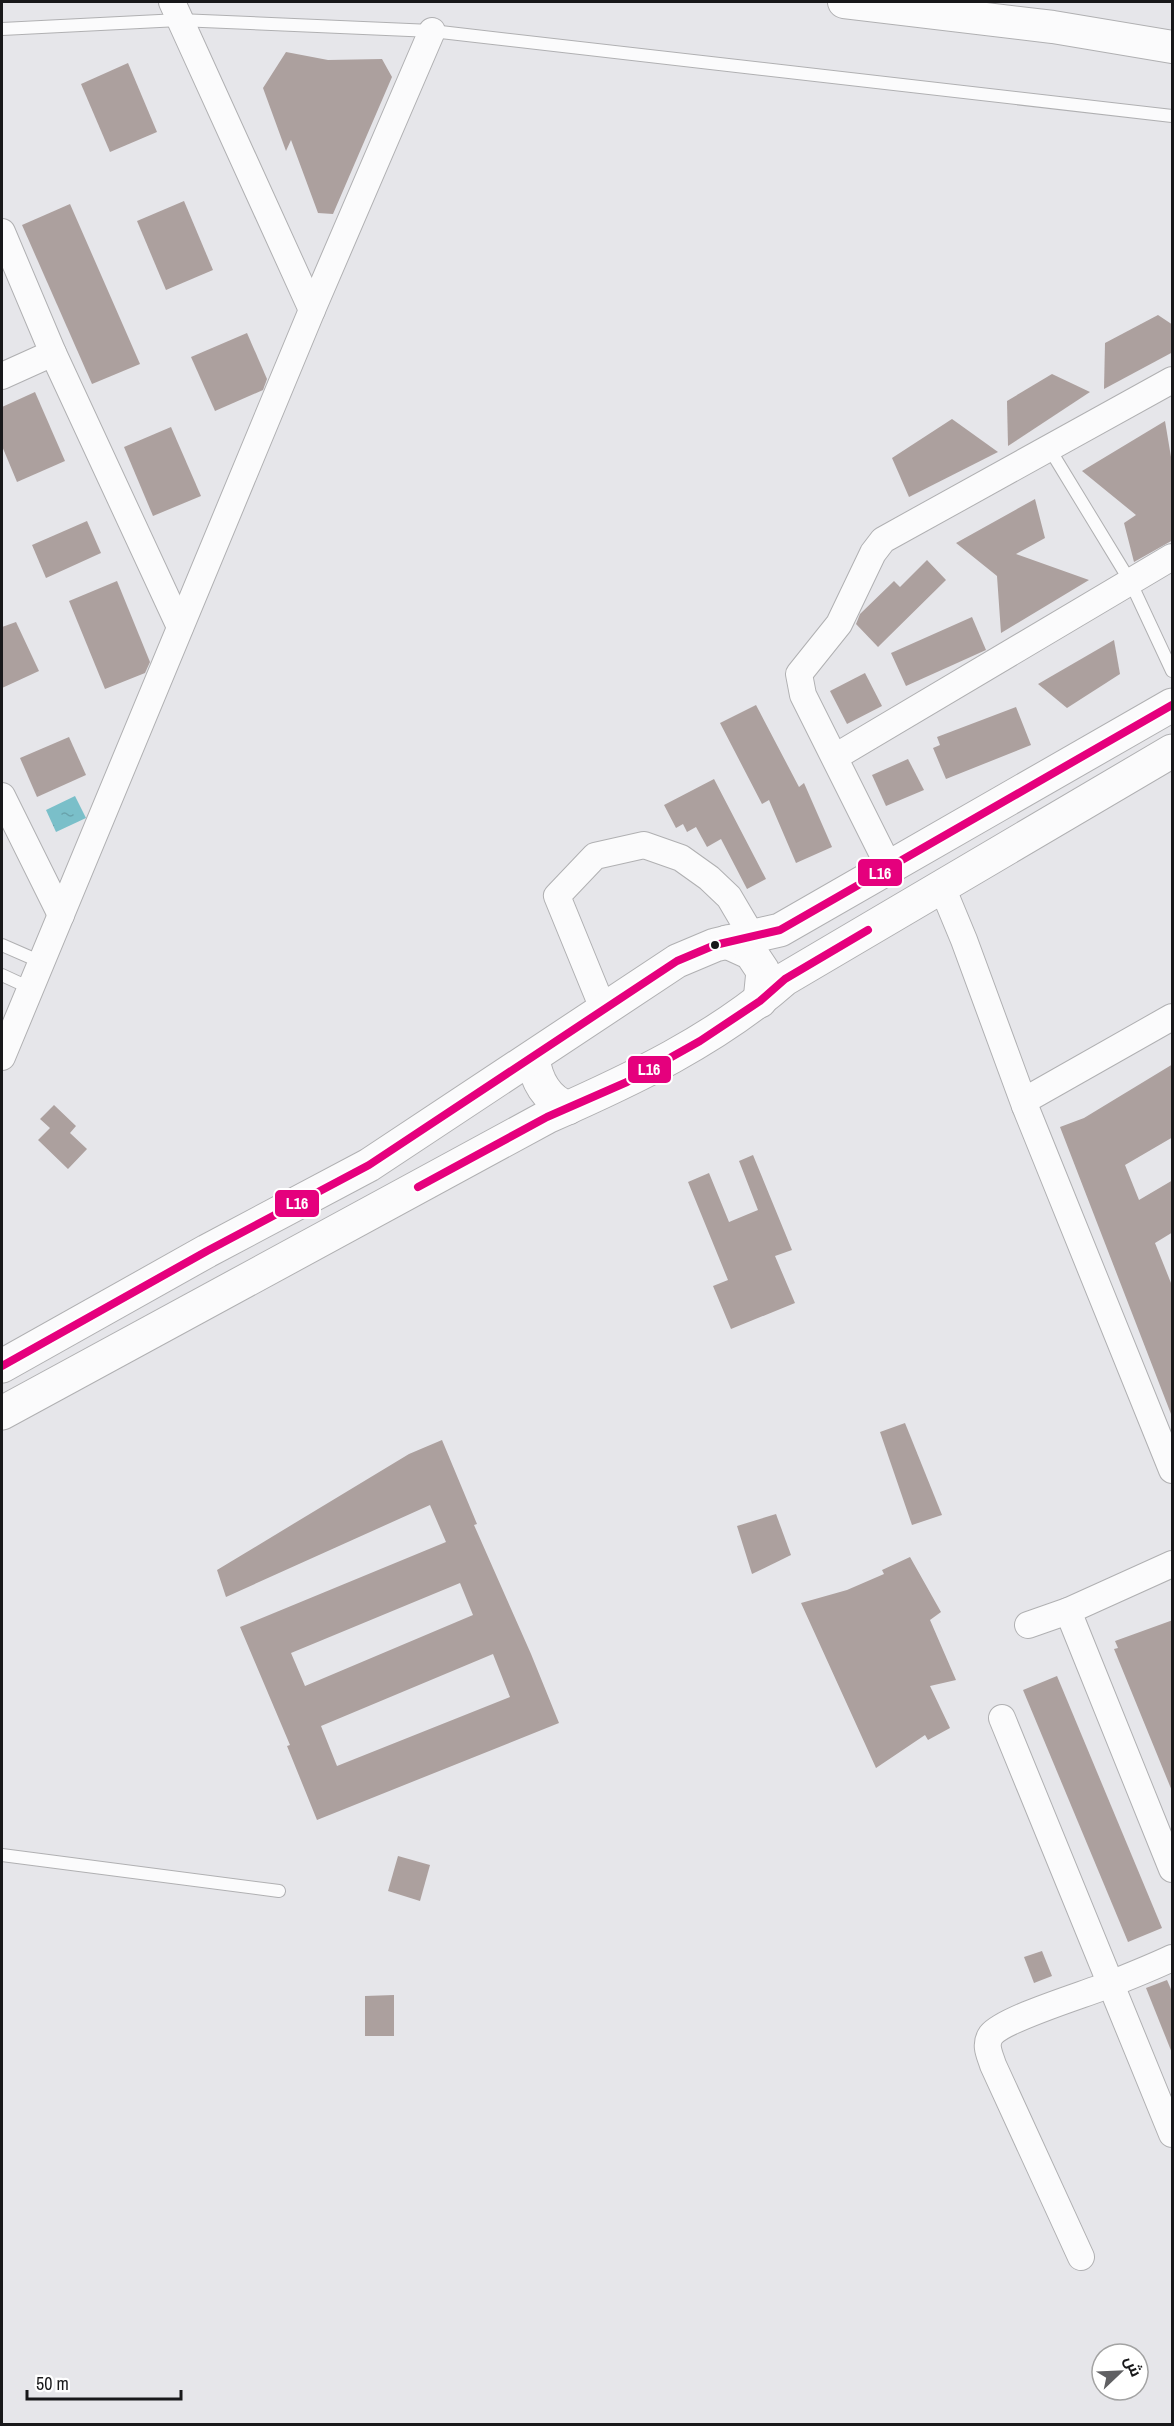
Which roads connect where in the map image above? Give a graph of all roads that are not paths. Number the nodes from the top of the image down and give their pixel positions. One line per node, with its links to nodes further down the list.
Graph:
1 (844, 2): 5 (street)
2 (175, 11): 3 (lane); 4 (lane); 8 (street)
3 (2, 29)
4 (432, 32): 6 (lane); 8 (street)
5 (1173, 47)
6 (1173, 116)
7 (2, 232): 9 (street)
8 (312, 309): 15 (street)
9 (53, 353): 10 (street); 15 (street)
10 (2, 376)
11 (1173, 380): 12 (street)
12 (1049, 448): 14 (lane); 19 (street)
13 (1173, 557): 14 (street)
14 (1130, 581): 16 (lane); 19 (street)
15 (180, 627): 23 (street)
16 (1173, 671)
17 (1173, 705): 21 (main road)
18 (1173, 751): 22 (main road)
19 (835, 757): 21 (street)
20 (2, 796): 23 (street)
21 (889, 867): 24 (main road)
22 (942, 887): 29 (main road); 34 (street)
23 (61, 915): 26 (street)
24 (740, 939): 29 (main road); 30 (main road); 30 (street)
25 (2, 945): 26 (lane)
26 (41, 962): 28 (street)
27 (2, 975): 28 (lane)
28 (30, 988): 32 (street)
29 (760, 1001): 35 (main road)
30 (604, 1011): 33 (main road)
31 (1173, 1017): 34 (street)
32 (2, 1057)
33 (532, 1058): 35 (main road); 36 (main road)
34 (1025, 1106): 38 (street)
35 (568, 1108): 37 (main road)
36 (2, 1366)
37 (2, 1413)
38 (1173, 1470)
39 (1173, 1564): 40 (street)
40 (1068, 1611): 41 (street); 44 (street)
41 (1028, 1625)
42 (1002, 1718): 47 (street)
43 (2, 1855): 45 (lane)
44 (1173, 1869)
45 (279, 1891)
46 (1173, 1958): 47 (street)
47 (1112, 1984): 48 (street); 49 (street)
48 (1173, 2134)
49 (1081, 2258)

